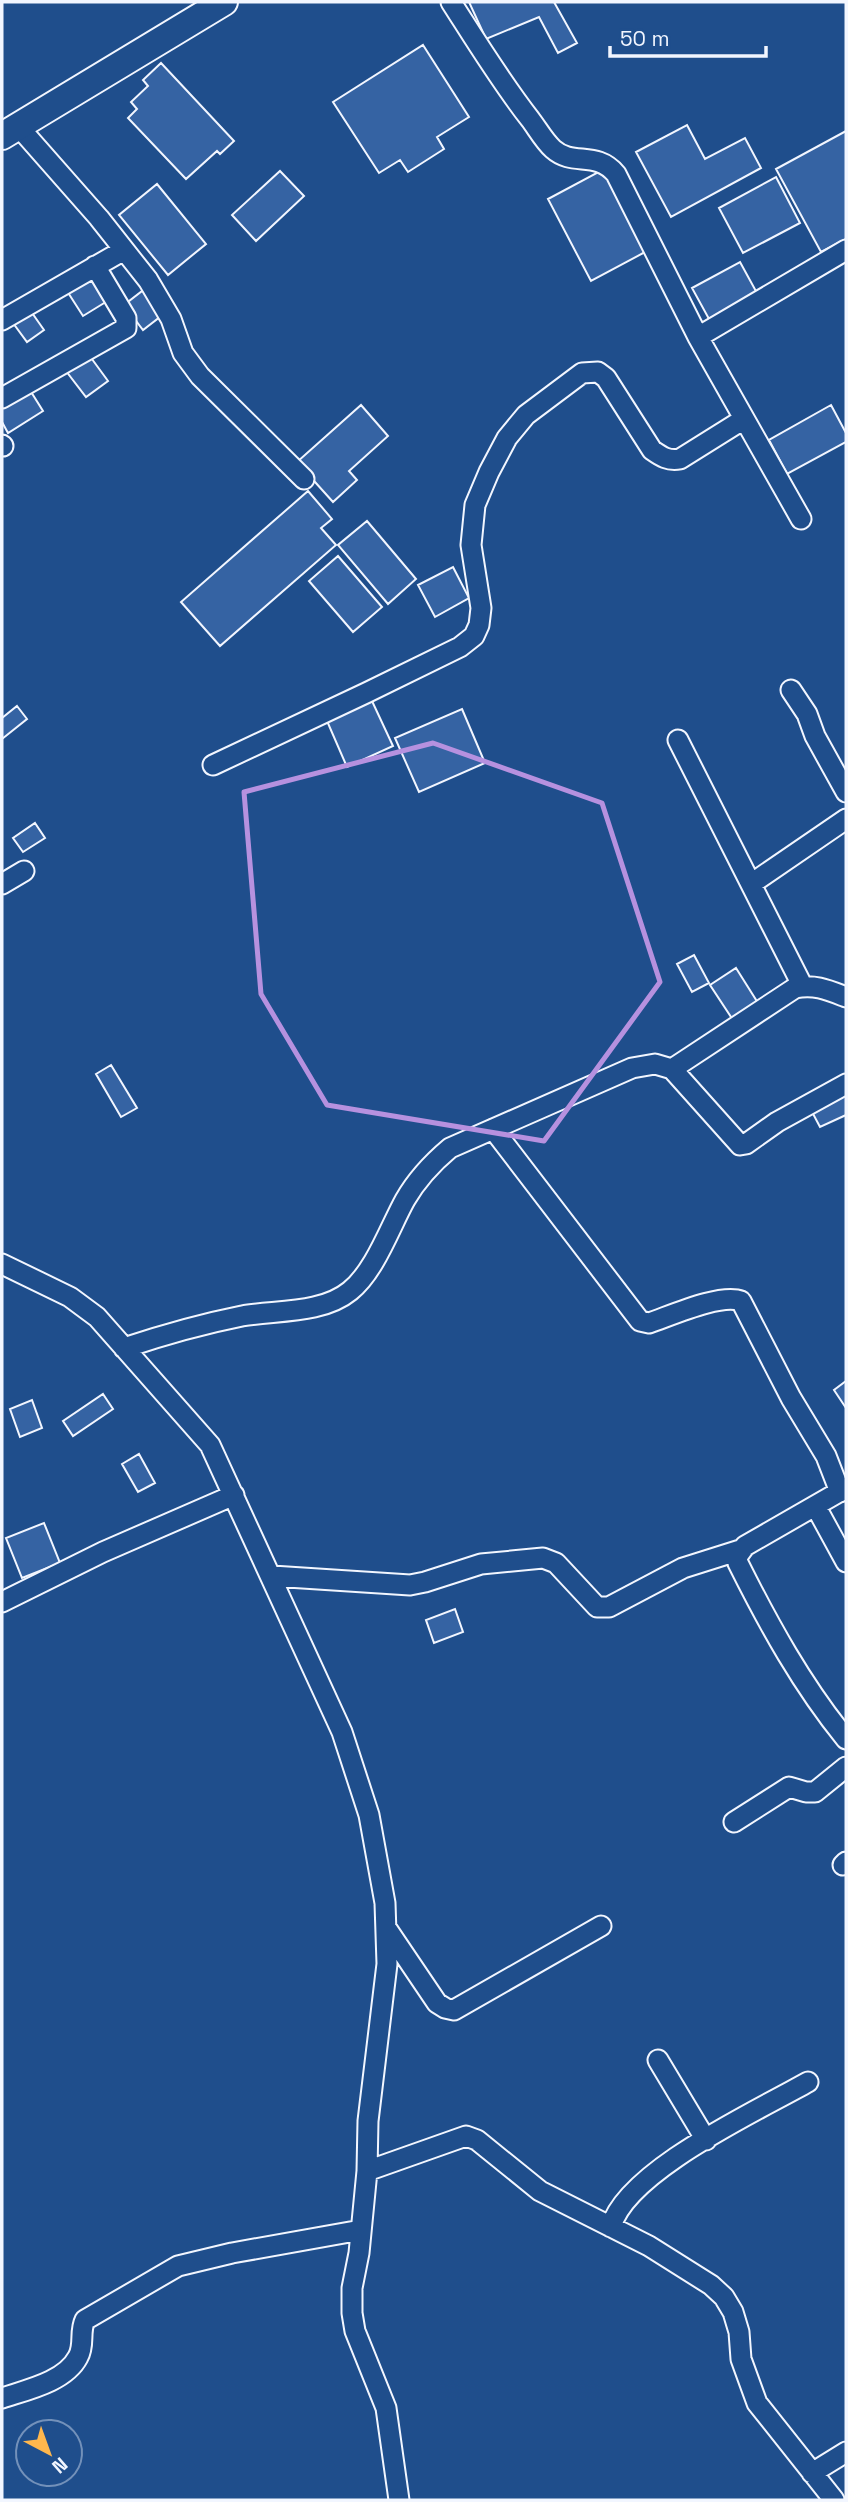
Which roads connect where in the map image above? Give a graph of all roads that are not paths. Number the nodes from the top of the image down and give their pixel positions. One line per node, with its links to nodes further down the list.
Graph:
1 (224, 2): 3 (main road)
2 (451, 2): 8 (street)
3 (10, 131): 4 (street)
4 (124, 250): 6 (street); 11 (street)
5 (846, 250): 8 (street)
6 (95, 266): 7 (street); 9 (street)
7 (2, 320)
8 (698, 337): 10 (street)
9 (2, 398)
10 (744, 419): 12 (street); 15 (street)
11 (304, 479)
12 (801, 519)
13 (791, 690): 16 (street)
14 (678, 740): 20 (street)
15 (213, 765)
16 (846, 792)
17 (846, 819): 20 (street)
18 (24, 871): 19 (street)
19 (2, 884)
20 (751, 884): 21 (street)
21 (803, 987): 22 (street); 23 (street)
22 (846, 998)
23 (673, 1069): 24 (street); 25 (street)
24 (846, 1084)
25 (493, 1129): 27 (street); 28 (street)
26 (2, 1264): 27 (street)
27 (124, 1348): 29 (street)
28 (843, 1490): 30 (street)
29 (234, 1494): 33 (street); 34 (street)
30 (816, 1507): 31 (street); 32 (street)
31 (740, 1550): 33 (street); 35 (street)
32 (846, 1562)
33 (272, 1576): 39 (street)
34 (2, 1602)
35 (846, 1739)
36 (846, 1767): 37 (street)
37 (734, 1822)
38 (601, 1926): 39 (street)
39 (386, 1928): 43 (street)
40 (658, 2060): 42 (street)
41 (808, 2082): 42 (street)
42 (706, 2140): 44 (street)
43 (367, 2171): 44 (street); 45 (street)
44 (615, 2216): 48 (street)
45 (361, 2230): 46 (street); 49 (street)
46 (2, 2398)
47 (846, 2452): 48 (street)
48 (812, 2473): 50 (street)
49 (399, 2500)
50 (834, 2500)

